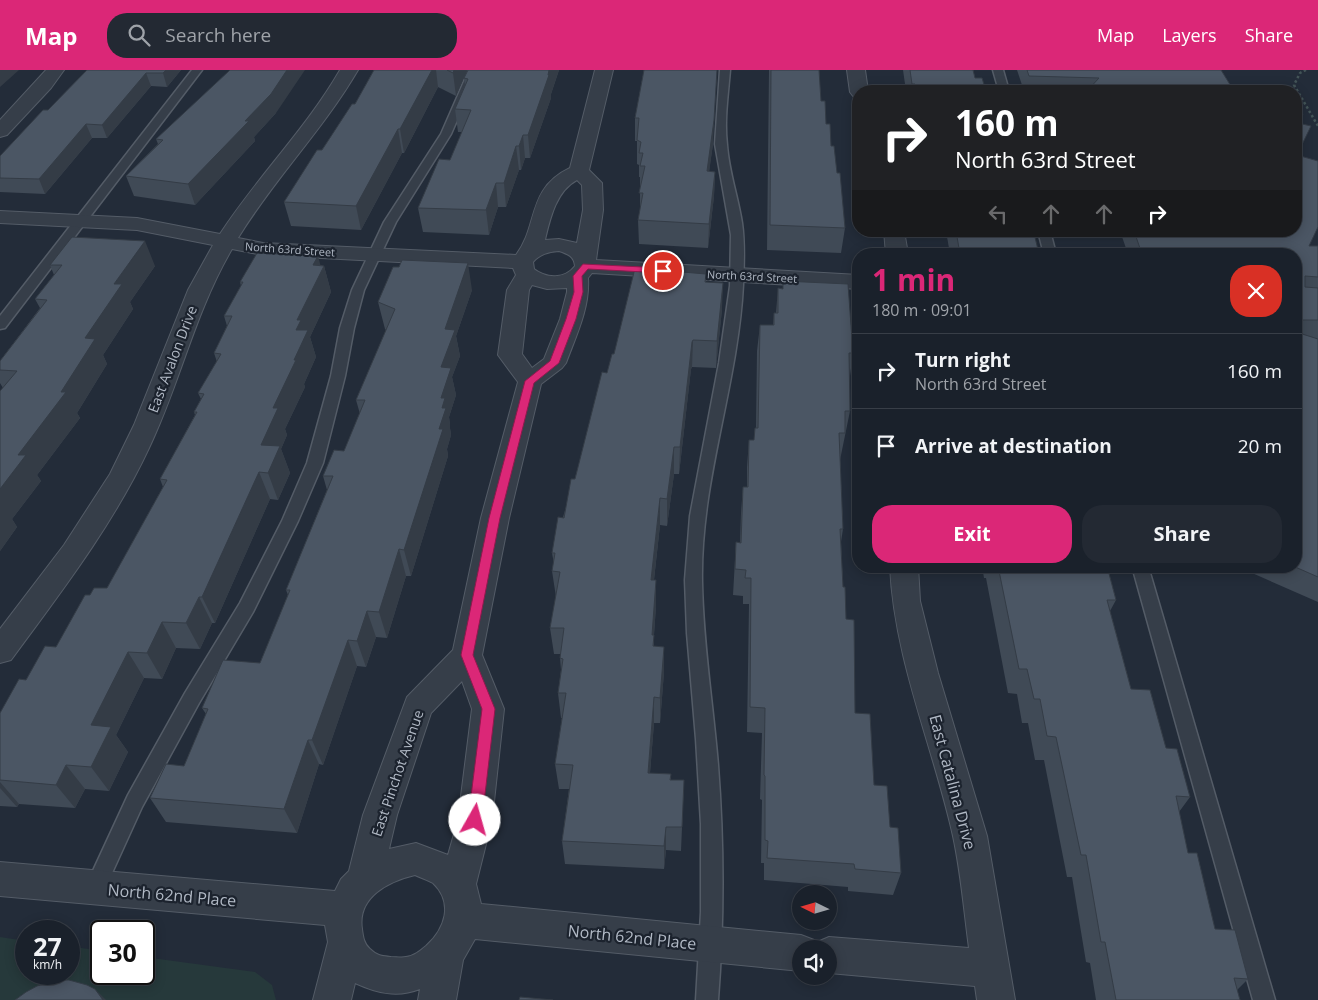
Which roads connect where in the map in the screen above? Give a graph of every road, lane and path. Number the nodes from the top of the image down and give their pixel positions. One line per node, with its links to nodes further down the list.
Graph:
1 (55, 70): 15 (street)
2 (197, 70): 18 (lane)
3 (349, 70): 19 (street, East Avalon Drive)
4 (474, 70): 20 (lane)
5 (604, 70): 16 (street)
6 (725, 70): 23 (lane)
7 (856, 70): 10 (street)
8 (998, 70): 11 (lane)
9 (1306, 70): 12 (path)
10 (858, 85)
11 (1002, 85)
12 (1294, 85)
13 (1302, 99): 14 (path)
14 (1318, 126)
15 (0, 131)
16 (579, 171): 21 (street); 22 (street)
17 (0, 217): 18 (street, North 63rd Street)
18 (80, 221): 19 (street, North 63rd Street); 25 (lane)
19 (226, 243): 20 (street, North 63rd Street); 29 (street, East Avalon Drive)
20 (373, 255): 21 (street, North 63rd Street); 34 (lane)
21 (527, 263): 22 (street); 22 (street); 26 (street)
22 (583, 267): 23 (street, North 63rd Street); 26 (street)
23 (737, 275): 24 (street, North 63rd Street); 38 (lane)
24 (852, 282)
25 (0, 325)
26 (530, 381): 30 (street)
27 (904, 573): 42 (street, East Catalina Drive)
28 (1142, 573): 46 (lane)
29 (0, 651)
30 (467, 655): 31 (street, East Pinchot Avenue); 33 (street)
31 (365, 878): 33 (street); 35 (street)
32 (0, 879): 34 (street, North 62nd Place)
33 (458, 884): 36 (street)
34 (95, 888): 35 (street, North 62nd Place)
35 (345, 909): 37 (street)
36 (463, 920): 38 (street, North 62nd Place); 40 (street)
37 (345, 945): 40 (street); 43 (street)
38 (712, 945): 39 (street, North 62nd Place); 45 (lane)
39 (792, 952)
40 (446, 953): 44 (street)
41 (837, 957): 42 (street)
42 (994, 984)
43 (332, 1000)
44 (437, 1000)
45 (707, 1000)
46 (1264, 1000)

